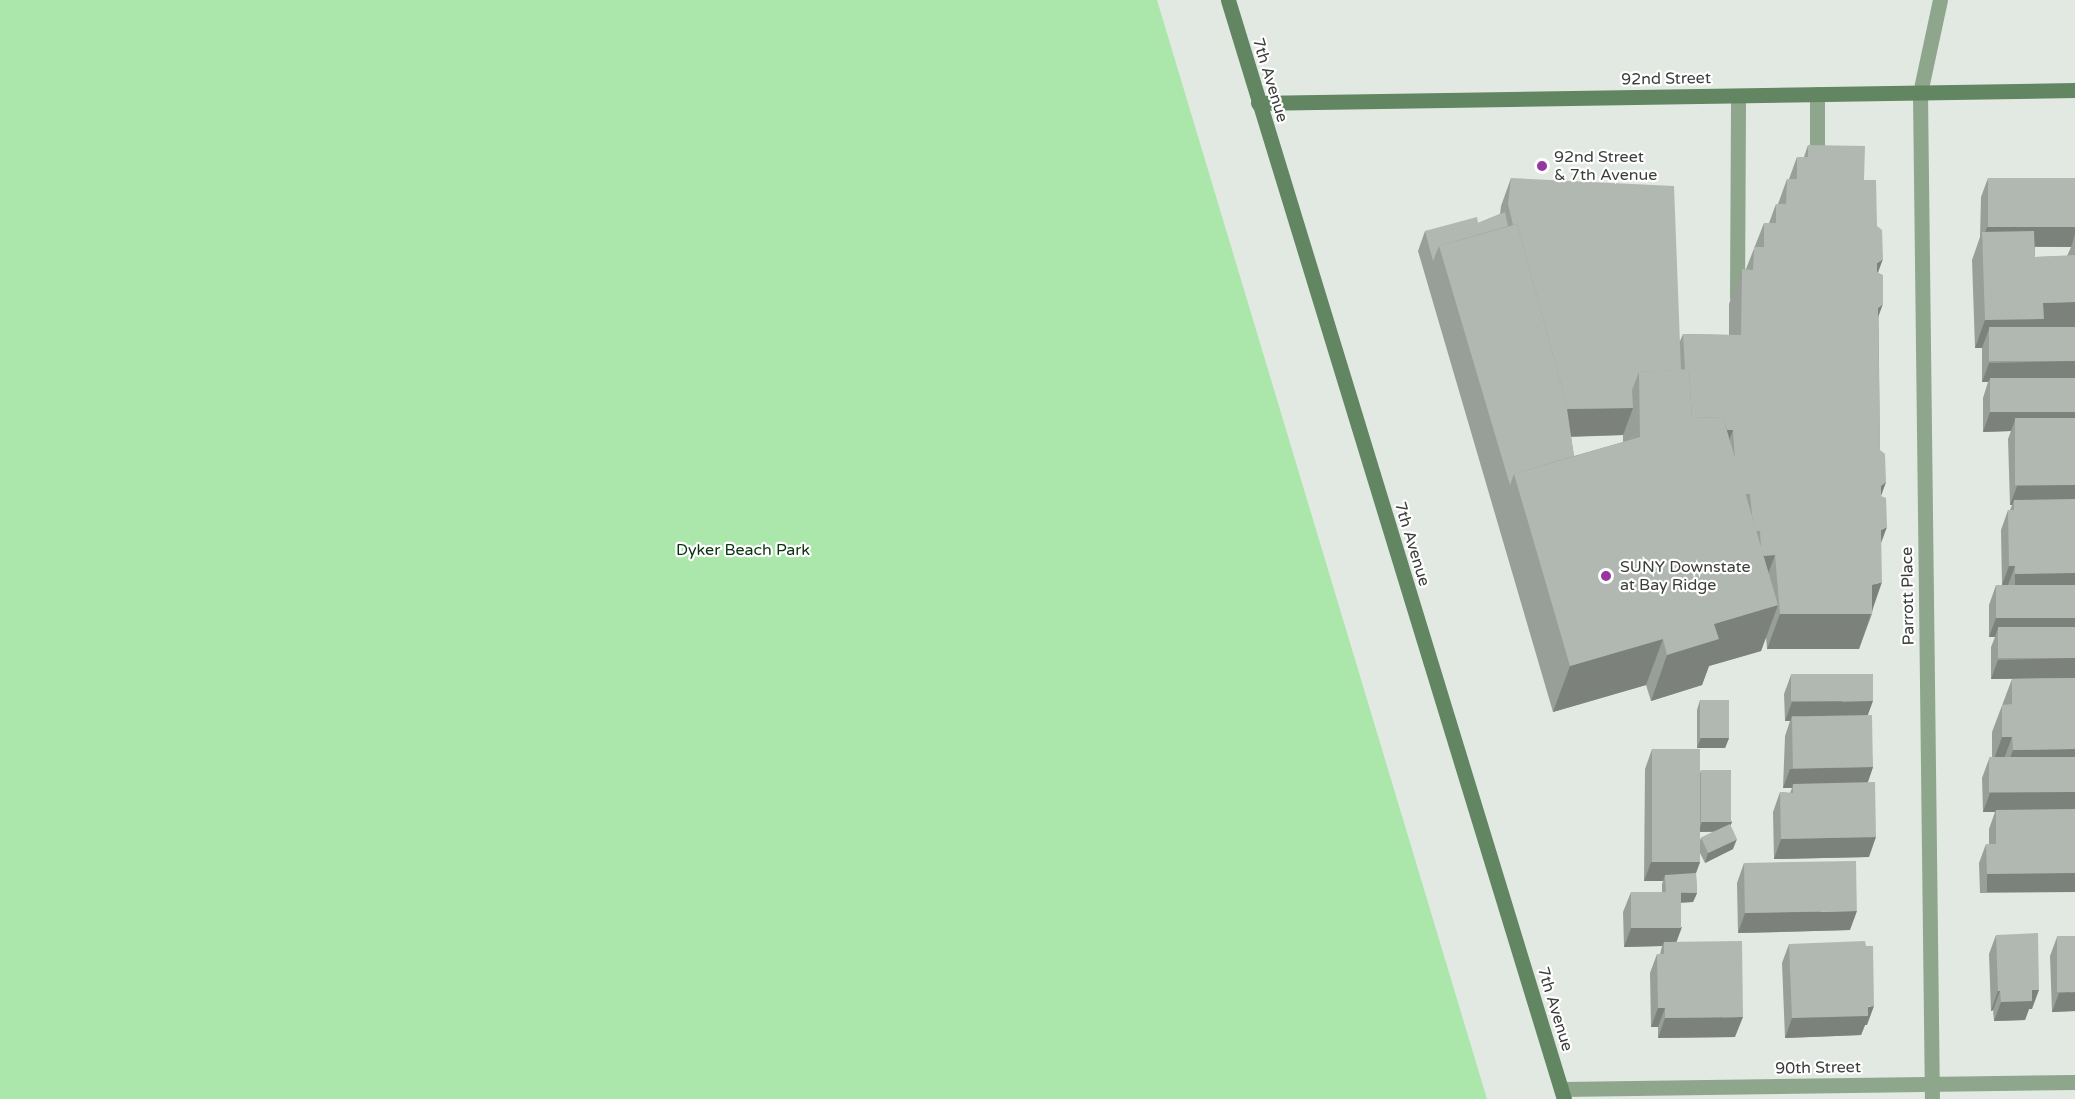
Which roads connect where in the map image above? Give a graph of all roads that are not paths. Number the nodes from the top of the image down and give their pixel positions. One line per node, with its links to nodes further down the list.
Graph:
1 (1228, 0): 7 (main road, 7th Avenue)
2 (1940, 0): 4 (street, Parrott Place)
3 (2075, 90): 4 (main road, 92nd Street)
4 (1920, 93): 5 (main road, 92nd Street); 11 (street, Parrott Place)
5 (1817, 94): 6 (main road, 92nd Street); 8 (street)
6 (1738, 96): 7 (main road, 92nd Street); 9 (street)
7 (1258, 103): 12 (main road, 7th Avenue)
8 (1817, 180)
9 (1737, 297)
10 (2075, 1083): 11 (street, 90th Street)
11 (1932, 1092): 12 (street, 90th Street)
12 (1563, 1094)

